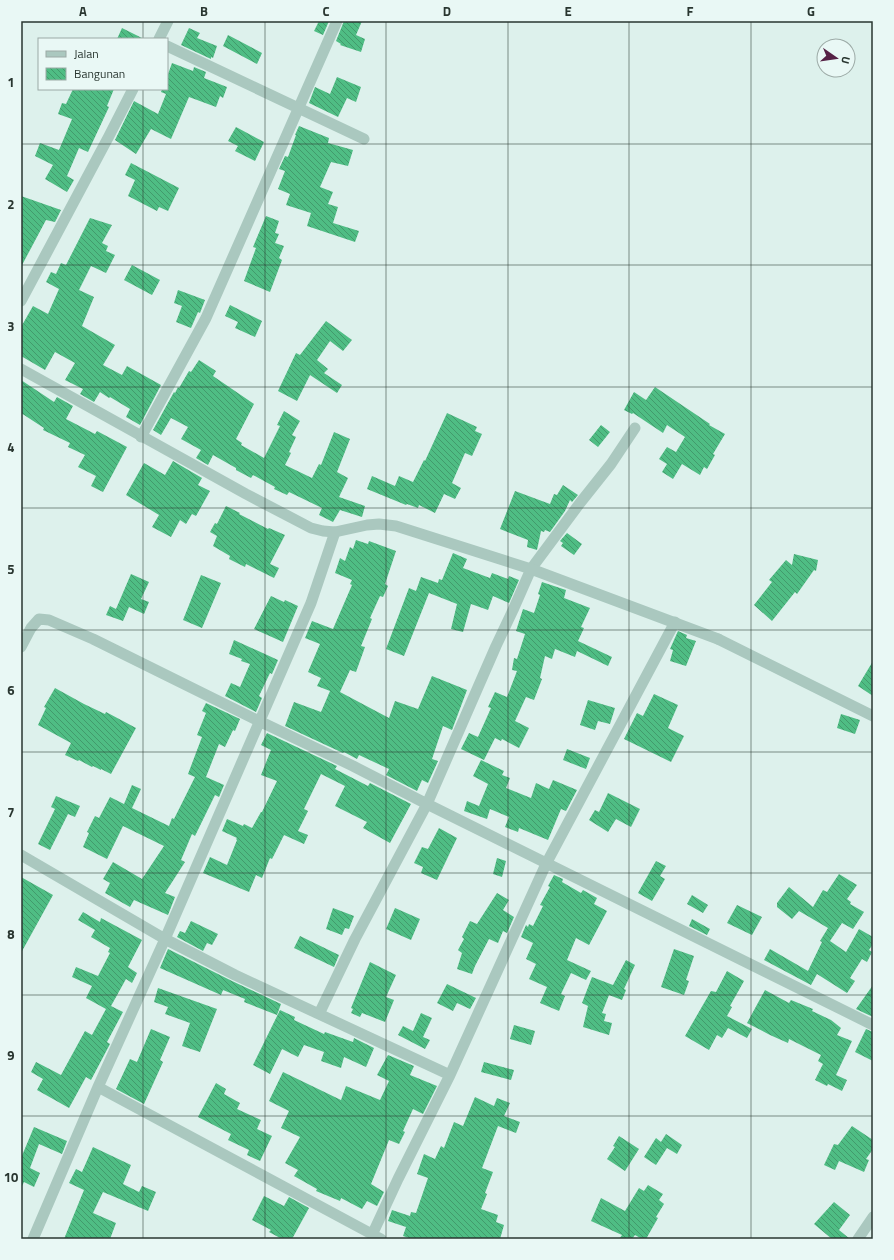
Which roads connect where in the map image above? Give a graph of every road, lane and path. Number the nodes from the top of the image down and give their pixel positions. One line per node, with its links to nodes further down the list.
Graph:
1 (168, 21): 3 (street)
2 (337, 21): 6 (street)
3 (160, 38)
4 (168, 46): 6 (street)
5 (133, 90): 8 (street)
6 (299, 108): 7 (street); 11 (street)
7 (364, 138)
8 (21, 301)
9 (21, 368): 11 (street)
10 (635, 428): 13 (street)
11 (141, 437): 12 (street)
12 (335, 532): 13 (street); 17 (street)
13 (531, 569): 14 (street); 18 (street)
14 (674, 622): 16 (street); 20 (street)
15 (21, 647): 17 (street)
16 (873, 716)
17 (259, 721): 18 (street); 21 (street)
18 (427, 804): 20 (street); 22 (street)
19 (21, 855): 21 (street)
20 (546, 864): 23 (street); 24 (street)
21 (165, 939): 22 (street); 25 (street)
22 (319, 1014): 24 (street)
23 (873, 1025)
24 (450, 1075): 27 (street)
25 (98, 1087): 27 (street); 28 (street)
26 (873, 1217): 29 (street)
27 (377, 1237)
28 (33, 1239)
29 (858, 1239)

